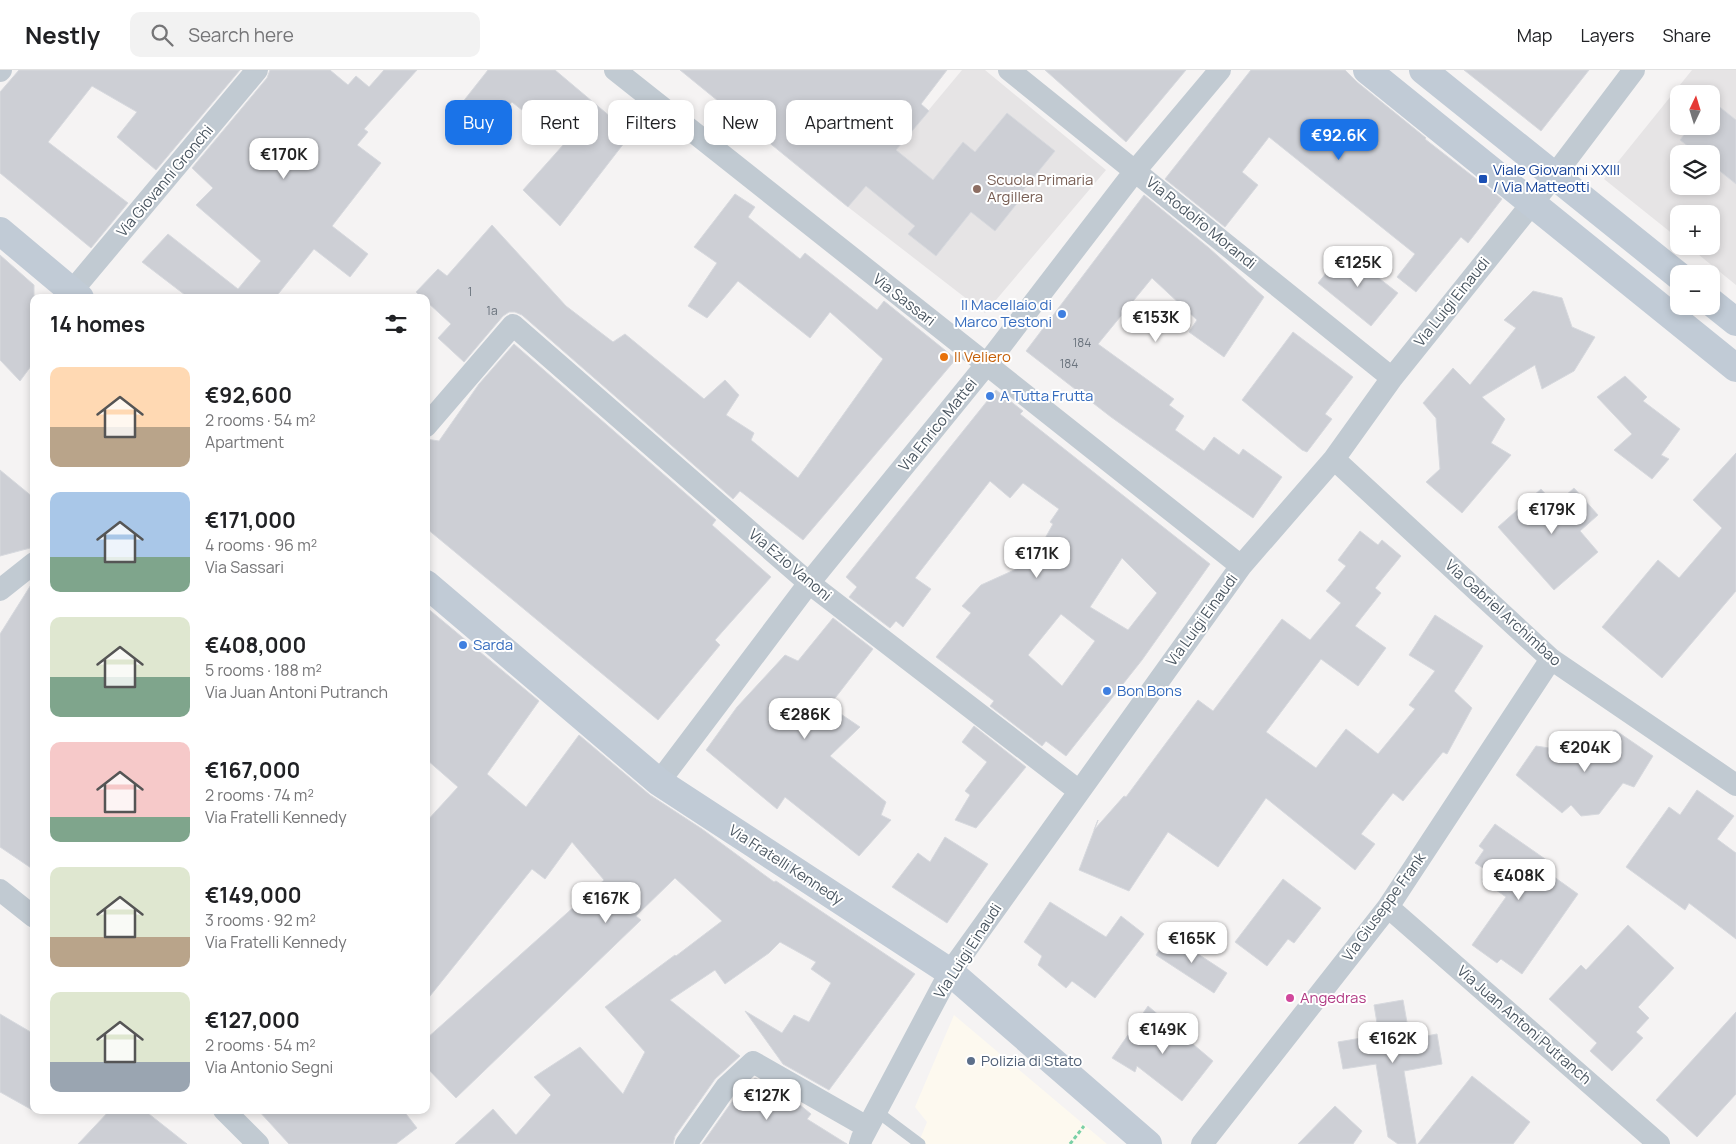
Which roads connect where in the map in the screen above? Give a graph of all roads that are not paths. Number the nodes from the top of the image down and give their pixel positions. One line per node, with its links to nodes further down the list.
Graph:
1 (257, 70): 13 (street, Via Giovanni Gronchi)
2 (615, 70): 16 (street, Via Sassari)
3 (1009, 70): 8 (street, Via Rodolfo Morandi)
4 (1220, 70): 8 (street, Via Enrico Mattei)
5 (1367, 70): 10 (street)
6 (1423, 70): 9 (street)
7 (1634, 70): 9 (street, Via Luigi Einaudi)
8 (1136, 171): 16 (street, Via Enrico Mattei); 18 (street, Via Rodolfo Morandi)
9 (1554, 176): 10 (street, Via Luigi Einaudi); 12 (street)
10 (1531, 204): 17 (street); 18 (street, Via Luigi Einaudi)
11 (0, 232): 13 (street)
12 (1670, 269)
13 (76, 294)
14 (1720, 309): 15 (street)
15 (1736, 322)
16 (986, 365): 22 (street, Via Sassari); 23 (street, Via Enrico Mattei)
17 (1736, 368)
18 (1392, 378): 20 (street, Via Luigi Einaudi)
19 (430, 421): 23 (street, Via Ezio Vanoni)
20 (1334, 459): 22 (street, Via Luigi Einaudi); 26 (street, Via Gabriel Archimbao)
21 (30, 566): 24 (street)
22 (1241, 566): 29 (street, Via Luigi Einaudi)
23 (809, 583): 27 (street, Via Enrico Mattei); 29 (street, Via Ezio Vanoni)
24 (0, 590)
25 (430, 593): 27 (street, Via Fratelli Kennedy)
26 (1550, 659): 28 (street, Via Gabriel Archimbao); 31 (street, Via Giuseppe Frank)
27 (659, 782): 33 (street, Via Fratelli Kennedy)
28 (1736, 785)
29 (1079, 791): 33 (street, Via Luigi Einaudi)
30 (0, 890): 32 (street)
31 (1388, 907): 40 (street, Via Giuseppe Frank); 41 (street, Via Juan Antoni Putranch)
32 (30, 914)
33 (950, 972): 35 (street, Via Luigi Einaudi); 39 (street, Via Fratelli Kennedy)
34 (228, 1114): 36 (street)
35 (868, 1127): 37 (street); 38 (lane)
36 (258, 1144)
37 (686, 1144)
38 (920, 1144)
39 (1148, 1144)
40 (1202, 1144)
41 (1659, 1144)

